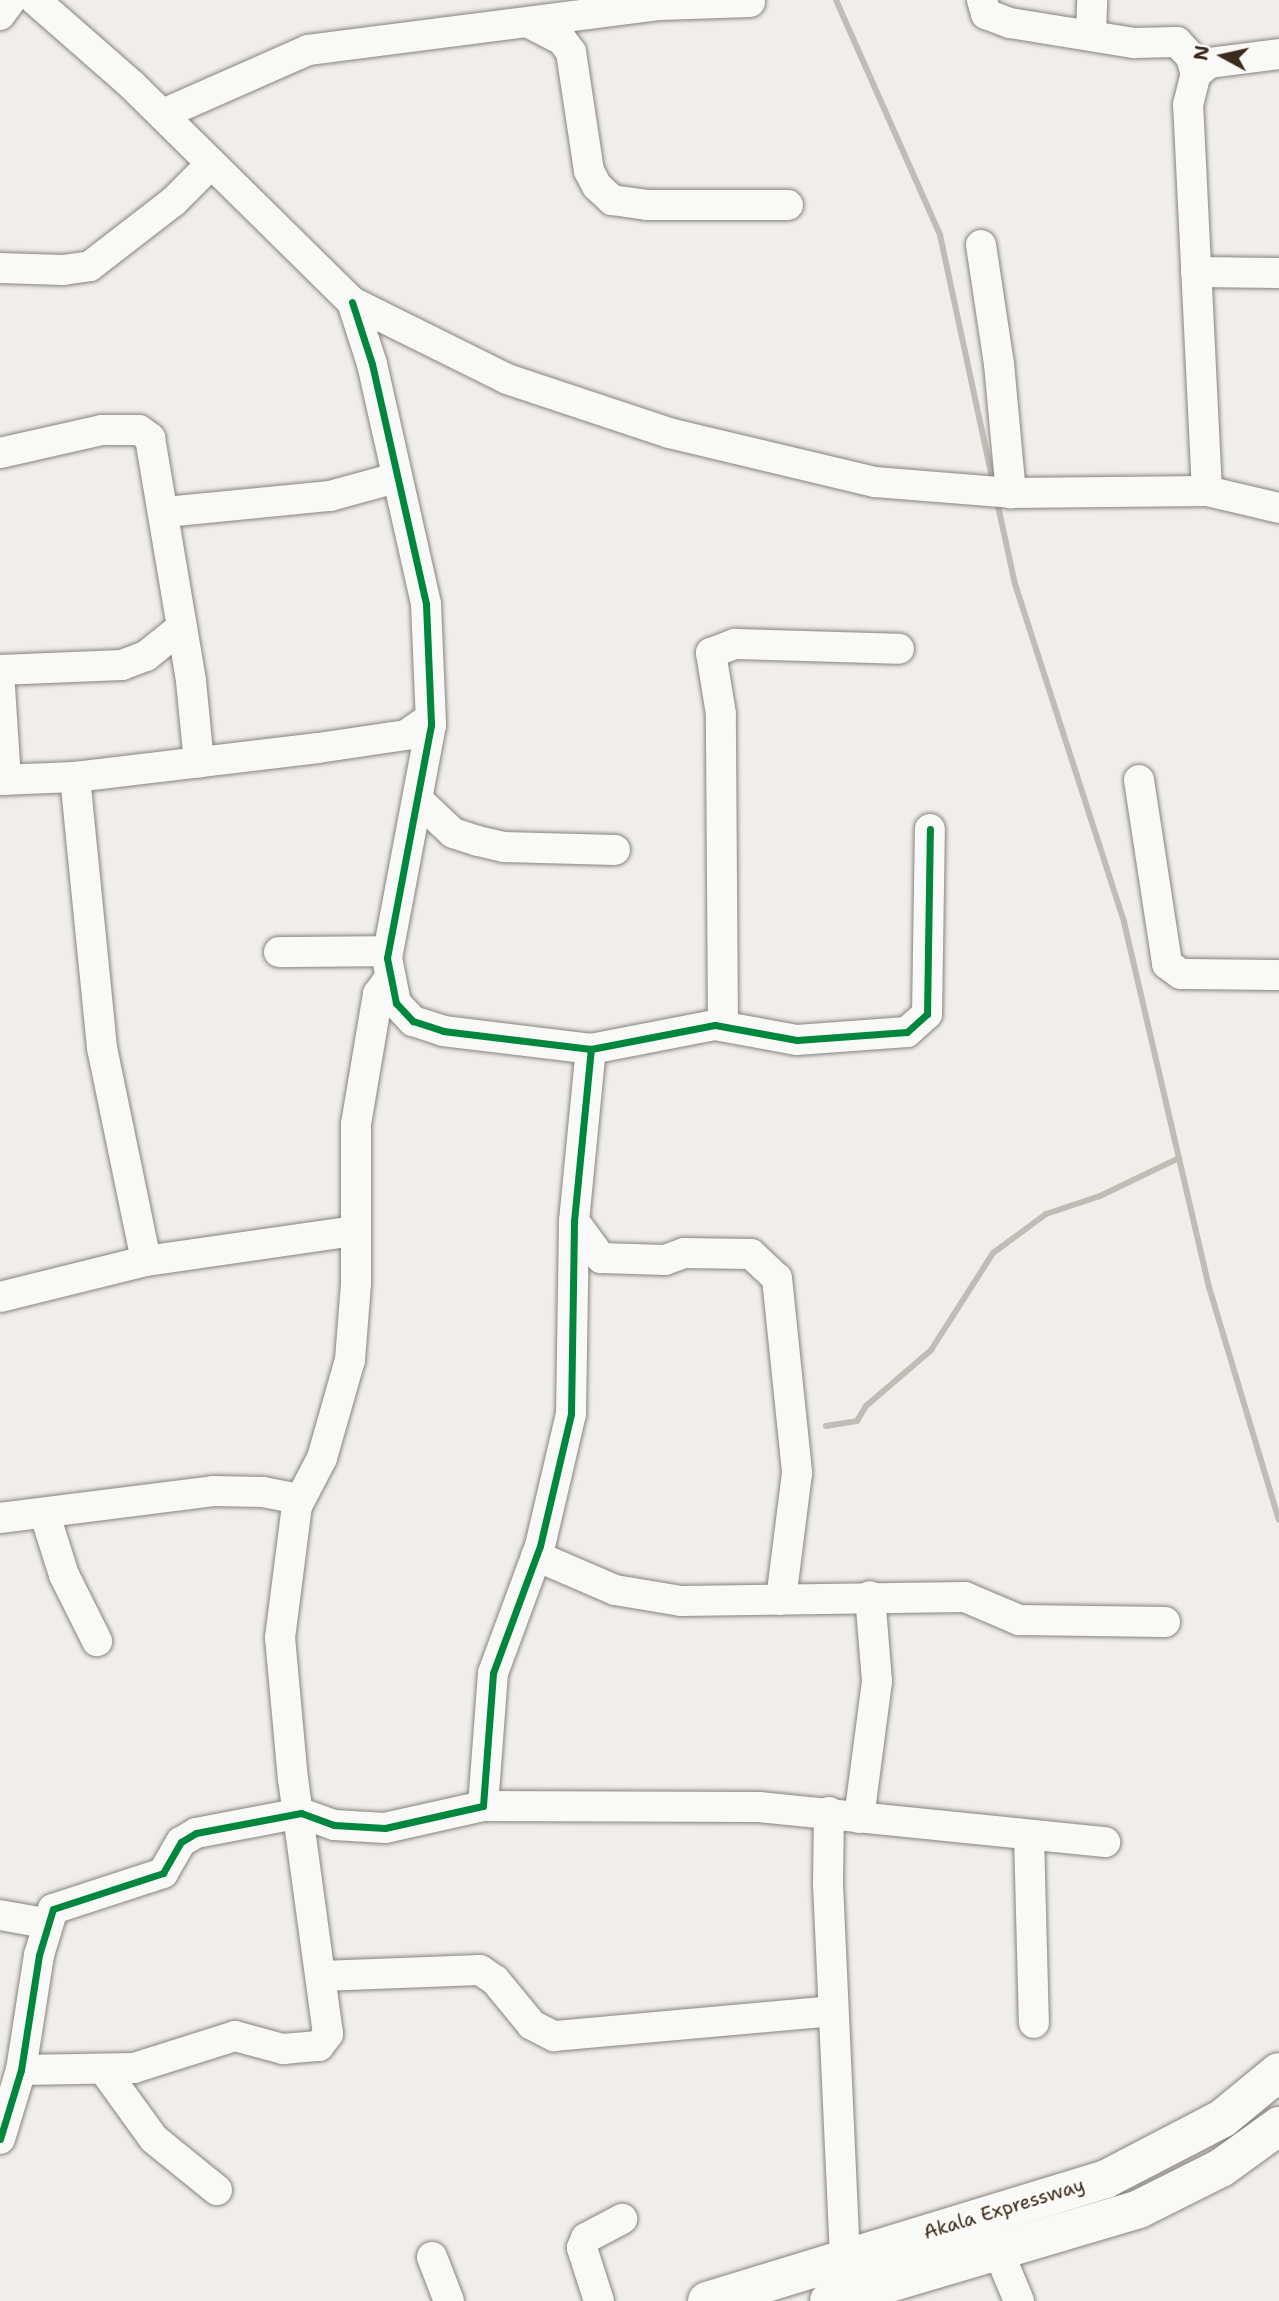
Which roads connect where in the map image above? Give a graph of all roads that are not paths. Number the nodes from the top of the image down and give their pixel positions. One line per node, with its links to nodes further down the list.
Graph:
1 (11, 0): 6 (street)
2 (35, 0): 11 (street)
3 (982, 0): 8 (street)
4 (1092, 0): 8 (street)
5 (750, 2): 7 (street)
6 (0, 15)
7 (529, 23): 11 (street); 13 (street)
8 (1091, 35): 10 (street)
9 (1279, 54): 10 (street)
10 (1199, 65): 16 (street)
11 (163, 114): 12 (street)
12 (210, 165): 15 (street); 18 (street)
13 (788, 205)
14 (981, 245): 22 (street)
15 (0, 268)
16 (1195, 272): 17 (street); 21 (street)
17 (1279, 273)
18 (352, 302): 20 (street); 22 (street)
19 (0, 453): 24 (street)
20 (396, 478): 24 (street); 29 (street)
21 (1207, 491): 22 (street); 23 (street)
22 (1024, 493)
23 (1279, 508)
24 (166, 512): 25 (street)
25 (182, 627): 27 (street); 30 (street)
26 (899, 649): 42 (street)
27 (0, 670)
28 (0, 687): 32 (street)
29 (421, 733): 30 (street); 34 (street)
30 (199, 763): 31 (street)
31 (75, 777): 32 (street); 46 (street)
32 (3, 780)
33 (1139, 780): 39 (street)
34 (418, 800): 36 (street); 38 (street)
35 (930, 829): 42 (street)
36 (615, 850)
37 (279, 952): 38 (street)
38 (389, 965): 40 (street); 41 (street)
39 (1279, 975)
40 (408, 1016): 41 (street); 43 (street)
41 (374, 1020): 45 (street)
42 (723, 1026): 43 (street)
43 (591, 1049): 44 (street)
44 (574, 1221): 51 (street); 53 (street)
45 (355, 1231): 46 (street); 48 (street)
46 (146, 1261): 47 (street)
47 (0, 1297)
48 (300, 1499): 49 (street); 57 (street)
49 (45, 1516): 50 (street); 55 (street)
50 (0, 1518)
51 (536, 1556): 53 (street); 56 (street)
52 (870, 1596): 53 (street); 54 (street); 59 (street)
53 (781, 1600)
54 (1165, 1622)
55 (97, 1641)
56 (483, 1806): 57 (street); 58 (street)
57 (301, 1812): 63 (street); 64 (street)
58 (830, 1812): 59 (street); 65 (street)
59 (859, 1818): 60 (street)
60 (1029, 1836): 61 (street); 66 (street)
61 (1105, 1842)
62 (0, 1915): 63 (street)
63 (45, 1923): 67 (street)
64 (321, 1976): 65 (street); 68 (street)
65 (834, 2011): 76 (street)
66 (1034, 2023)
67 (21, 2070): 68 (street); 71 (street)
68 (104, 2070): 72 (street)
69 (1279, 2072): 76 (main road, Akala Expressway)
70 (1279, 2126): 74 (main road, Akala Expressway)
71 (0, 2139)
72 (217, 2190)
73 (622, 2219): 78 (street)
74 (999, 2253): 80 (main road, Akala Expressway); 81 (street)
75 (432, 2257): 77 (street)
76 (845, 2258): 79 (main road, Akala Expressway)
77 (449, 2301)
78 (598, 2301)
79 (707, 2301)
80 (829, 2301)
81 (1019, 2301)

